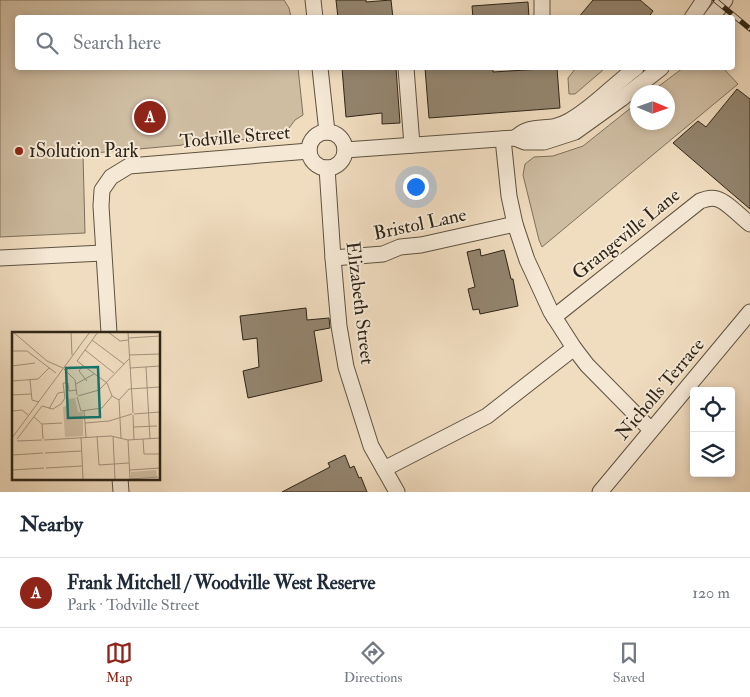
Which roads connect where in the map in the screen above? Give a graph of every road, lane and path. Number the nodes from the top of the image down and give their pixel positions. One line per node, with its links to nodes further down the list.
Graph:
1 (313, 0): 5 (street)
2 (542, 0): 6 (street)
3 (725, 0): 4 (street)
4 (701, 11)
5 (315, 15)
6 (542, 15)
7 (320, 70): 11 (street)
8 (406, 70): 13 (street)
9 (633, 70): 12 (street)
10 (658, 70): 12 (street)
11 (326, 132): 14 (street); 15 (street)
12 (509, 138): 13 (street); 17 (street)
13 (412, 145): 14 (street)
14 (345, 150): 16 (street)
15 (309, 151): 16 (street); 19 (street, Todville Street)
16 (327, 168): 21 (street, Elizabeth Street)
17 (515, 224): 21 (street, Bristol Lane); 23 (street)
18 (750, 224): 23 (street, Grangeville Lane)
19 (103, 253): 20 (street); 24 (street, Todville Street)
20 (0, 258)
21 (333, 258): 27 (street, Elizabeth Street)
22 (750, 312): 26 (street, Nicholls Terrace)
23 (554, 317): 25 (street)
24 (109, 332)
25 (574, 348): 26 (street); 27 (street)
26 (651, 430): 29 (street, Nicholls Terrace)
27 (384, 469): 28 (street, Elizabeth Street)
28 (397, 492)
29 (600, 492)

